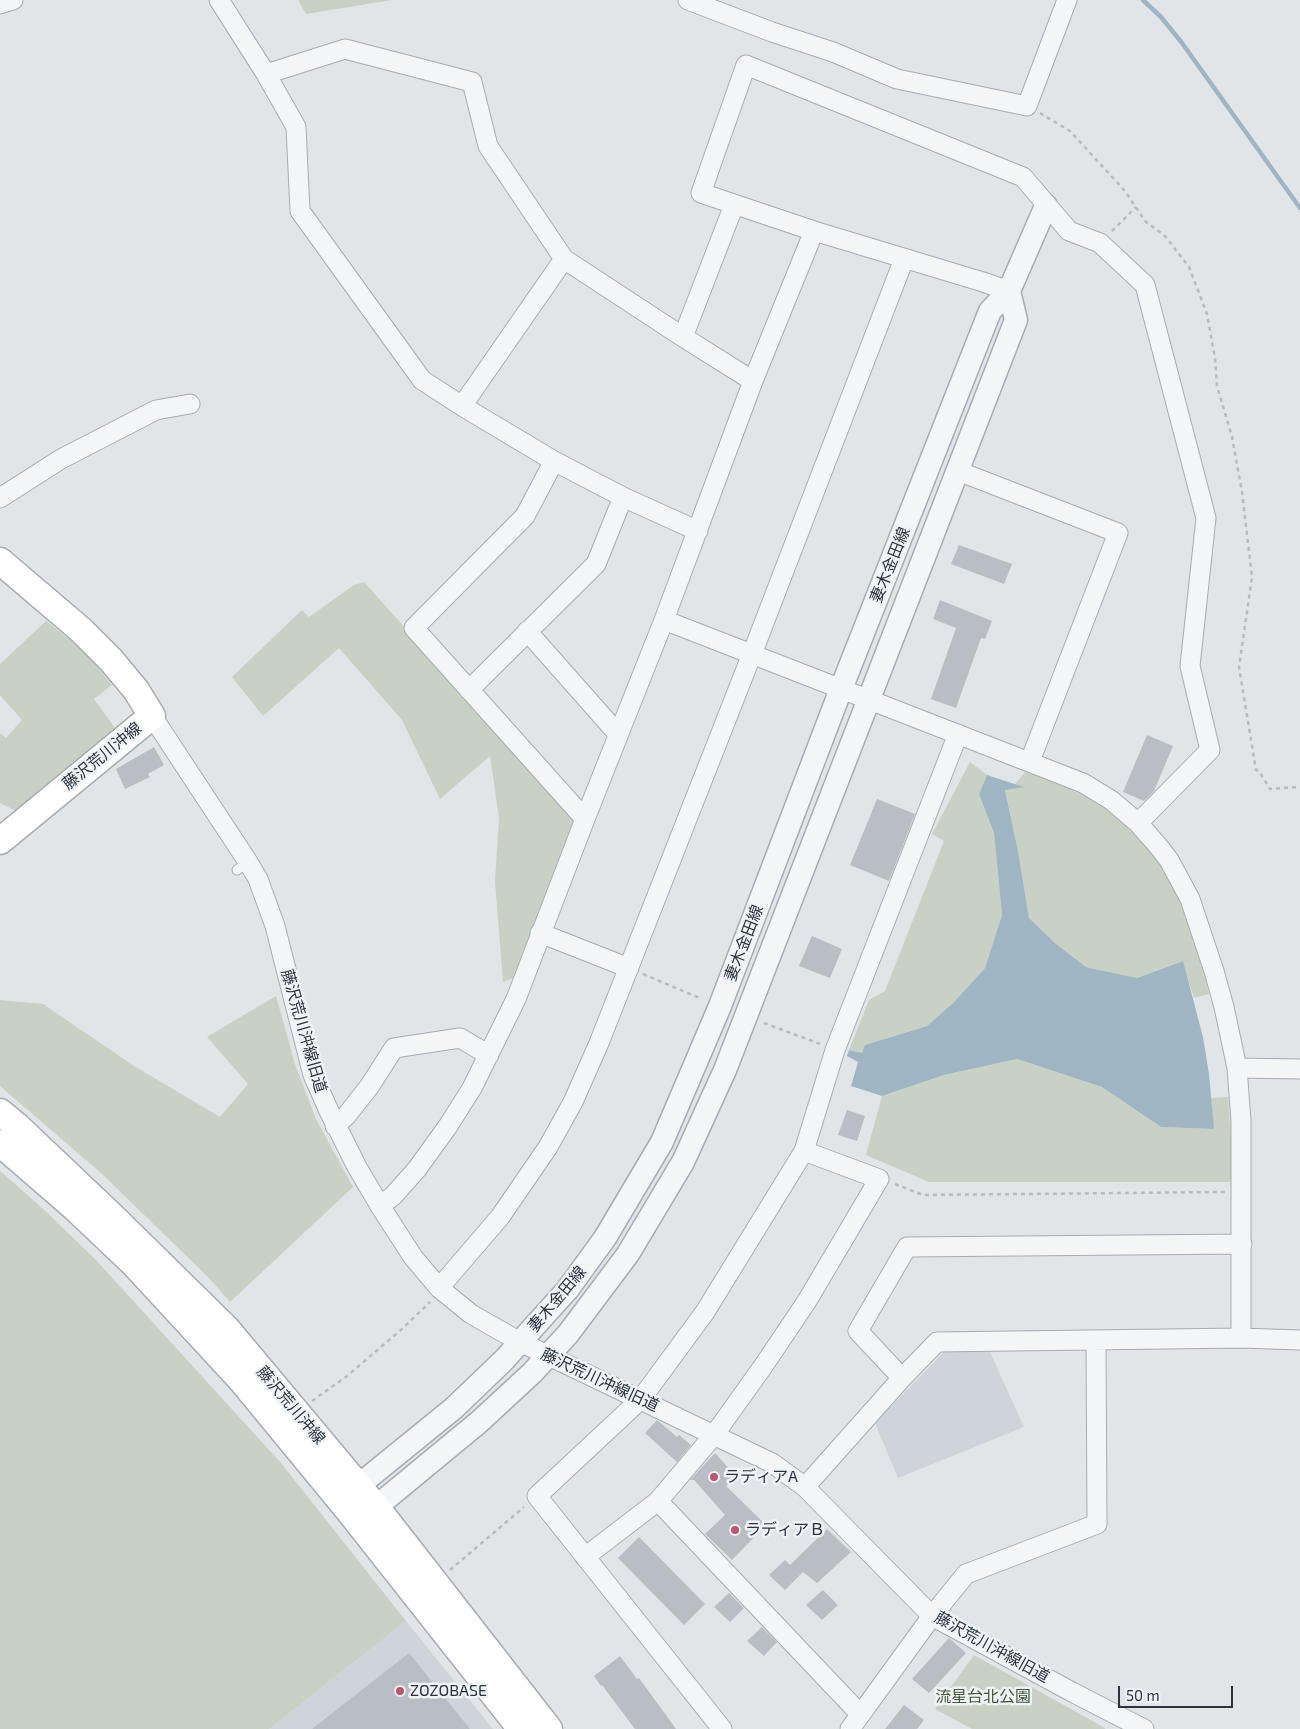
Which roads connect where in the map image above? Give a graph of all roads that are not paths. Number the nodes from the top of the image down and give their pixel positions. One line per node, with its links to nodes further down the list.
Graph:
1 (13, 0): 5 (street)
2 (220, 0): 6 (street)
3 (688, 0): 4 (street)
4 (1067, 0)
5 (0, 4)
6 (266, 74): 11 (street); 16 (street)
7 (734, 205): 8 (street); 9 (street); 13 (street)
8 (1046, 206): 12 (street, 妻木金田線); 34 (street)
9 (814, 231): 10 (street); 14 (street)
10 (904, 258): 12 (street); 25 (street)
11 (564, 259): 13 (street); 16 (street)
12 (1009, 291): 18 (street, 妻木金田線); 26 (street, 妻木金田線)
13 (683, 337): 14 (street)
14 (753, 381): 21 (street)
15 (190, 404): 20 (street)
16 (462, 406): 17 (street)
17 (554, 461): 19 (street); 27 (street)
18 (958, 471): 28 (street, 妻木金田線); 32 (street)
19 (623, 496): 21 (street); 24 (street)
20 (0, 498)
21 (698, 531): 23 (street)
22 (0, 561): 29 (main road, 藤沢荒川沖線)
23 (664, 620): 25 (street); 30 (street)
24 (527, 631): 27 (street); 30 (street)
25 (752, 654): 26 (street); 37 (street)
26 (841, 689): 28 (street); 51 (street, 妻木金田線)
27 (469, 690): 33 (street)
28 (869, 699): 31 (street); 52 (street, 妻木金田線)
29 (152, 716): 35 (main road, 藤沢荒川沖線); 42 (street, 藤沢荒川沖線旧道)
30 (618, 734): 33 (street)
31 (958, 734): 32 (street); 44 (street)
32 (1030, 761): 34 (street)
33 (585, 819): 36 (street)
34 (1138, 823): 39 (street)
35 (0, 841)
36 (540, 933): 37 (street); 38 (street)
37 (629, 968): 47 (street)
38 (489, 1055): 42 (street); 45 (street)
39 (1238, 1068): 40 (street); 46 (street)
40 (1300, 1069)
41 (0, 1112): 56 (main road, 藤沢荒川沖線)
42 (335, 1126): 45 (street, 藤沢荒川沖線旧道)
43 (0, 1143): 60 (main road, 藤沢荒川沖線)
44 (804, 1151): 54 (street); 55 (street)
45 (380, 1206): 47 (street, 藤沢荒川沖線旧道)
46 (1242, 1244): 48 (street); 53 (street)
47 (436, 1294): 51 (street, 藤沢荒川沖線旧道)
48 (1242, 1338): 49 (street); 50 (street)
49 (1096, 1340): 53 (street); 62 (street)
50 (1300, 1340)
51 (520, 1342): 52 (street, 藤沢荒川沖線旧道); 56 (street, 妻木金田線)
52 (548, 1356): 54 (street, 藤沢荒川沖線旧道); 59 (street, 妻木金田線)
53 (902, 1378): 57 (street)
54 (641, 1399): 55 (street, 藤沢荒川沖線旧道); 61 (street)
55 (714, 1435): 57 (street, 藤沢荒川沖線旧道); 58 (street)
56 (358, 1486): 59 (main road, 藤沢荒川沖線); 60 (street)
57 (805, 1487): 62 (street, 藤沢荒川沖線旧道)
58 (658, 1501): 61 (street); 63 (street)
59 (376, 1507): 60 (street); 65 (main road, 藤沢荒川沖線)
60 (349, 1511): 64 (main road, 藤沢荒川沖線)
61 (585, 1557): 66 (street)
62 (932, 1616): 63 (street); 67 (street, 藤沢荒川沖線旧道)
63 (855, 1721)
64 (521, 1729)
65 (549, 1729)
66 (722, 1729)
67 (1144, 1729)

